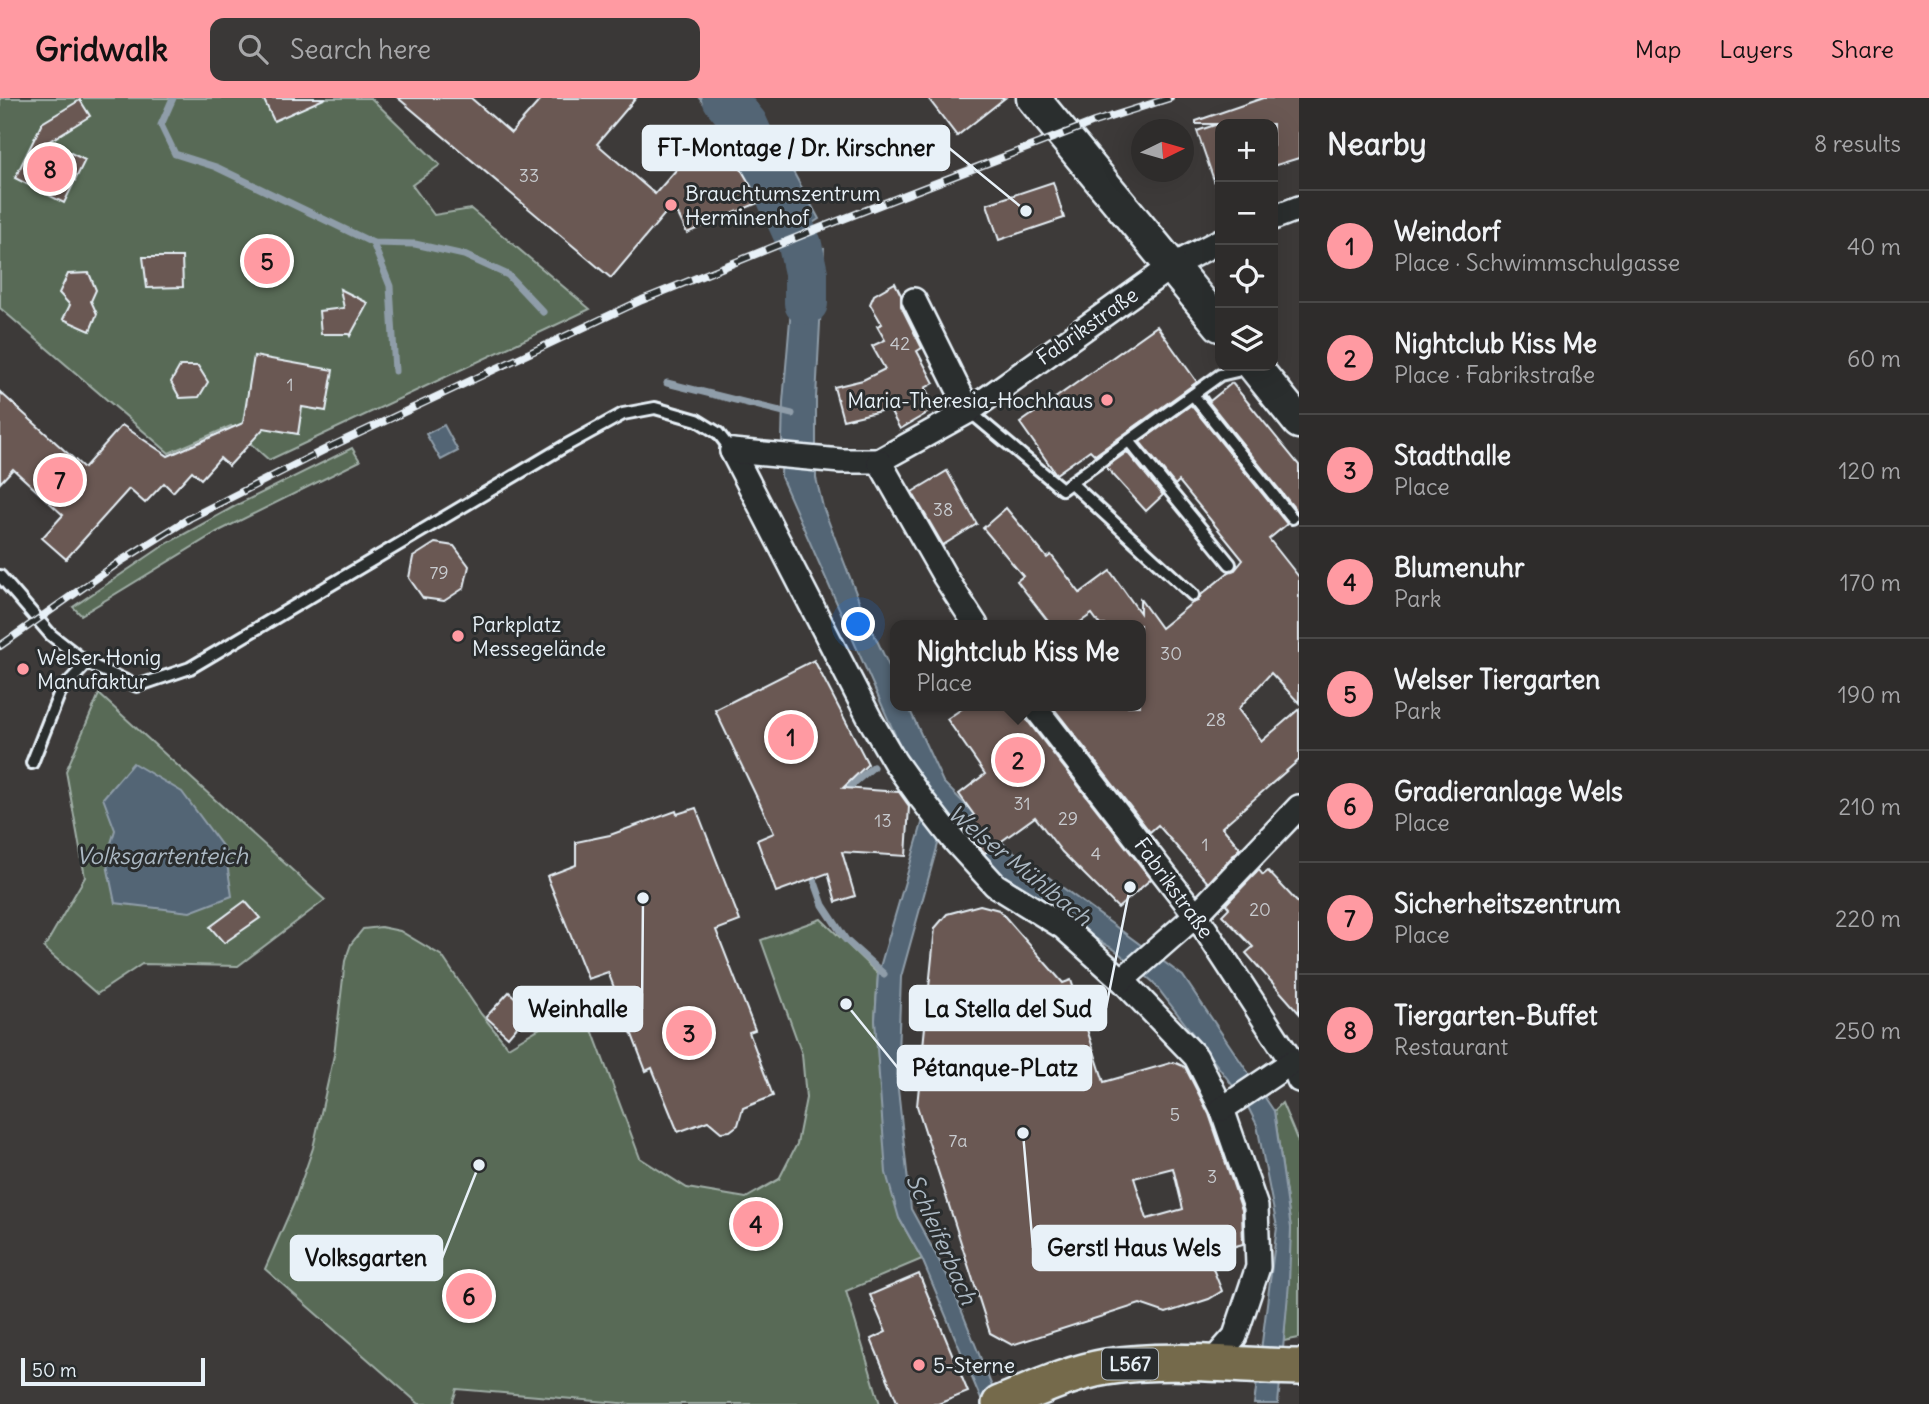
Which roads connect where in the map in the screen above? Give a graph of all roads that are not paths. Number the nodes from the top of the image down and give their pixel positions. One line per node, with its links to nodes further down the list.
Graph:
1 (1033, 98): 5 (main road)
2 (1299, 208): 3 (street)
3 (1278, 216)
4 (1215, 244): 5 (street, Fabrikstraße)
5 (1172, 266): 7 (main road); 11 (street, Fabrikstraße)
6 (914, 300): 11 (street)
7 (1215, 319)
8 (1237, 371): 10 (lane)
9 (1258, 371): 12 (main road)
10 (1193, 395): 13 (lane); 17 (lane)
11 (969, 411): 15 (street, Fabrikstraße); 16 (lane)
12 (1299, 422)
13 (1129, 441): 16 (lane); 18 (lane)
14 (732, 451): 15 (street); 22 (lane); 27 (street)
15 (879, 461): 21 (street)
16 (1071, 483): 20 (lane)
17 (1292, 518)
18 (1230, 564)
19 (0, 576): 22 (lane)
20 (1193, 595)
21 (973, 620)
22 (87, 663): 24 (lane)
23 (1038, 711): 26 (street, Fabrikstraße)
24 (32, 763)
25 (1299, 807): 26 (street)
26 (1196, 915): 27 (street); 28 (street, Fabrikstraße)
27 (1127, 976): 29 (street)
28 (1290, 1072): 29 (street)
29 (1231, 1103): 30 (street)
30 (1212, 1362): 31 (main road, L567); 32 (main road, L567)
31 (1295, 1367)
32 (1005, 1402)

